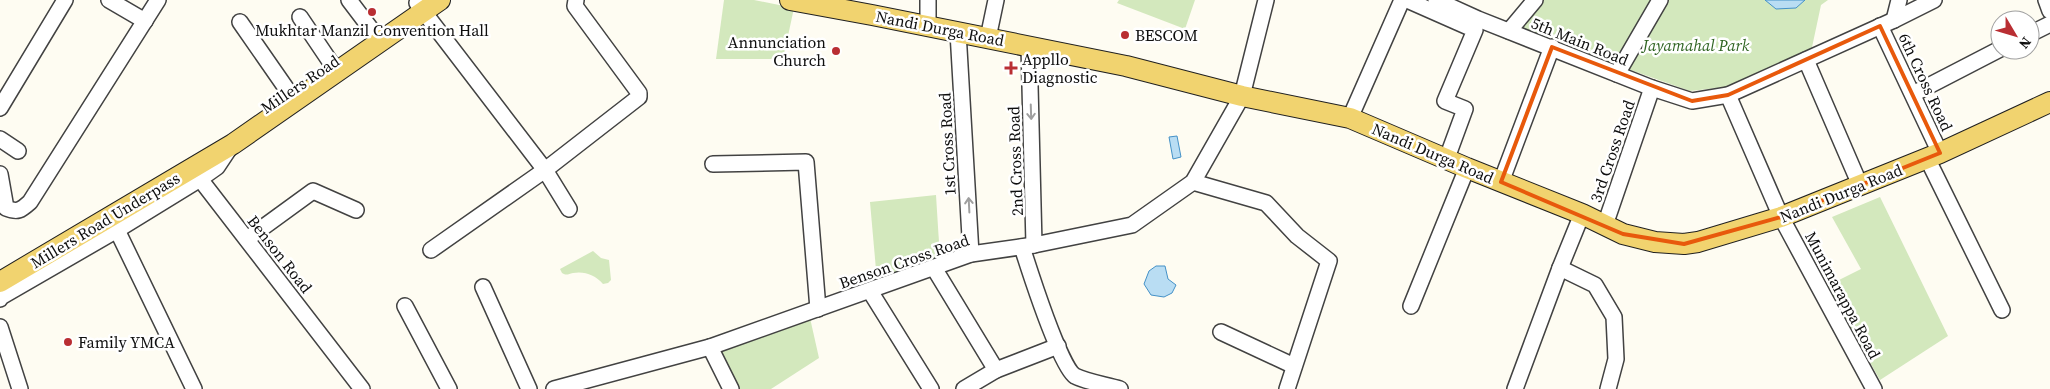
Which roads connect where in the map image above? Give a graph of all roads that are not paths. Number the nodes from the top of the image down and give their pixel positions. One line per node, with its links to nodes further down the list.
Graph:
1 (65, 0): 42 (street)
2 (109, 0): 22 (street)
3 (158, 0): 22 (street)
4 (349, 0): 28 (street)
5 (440, 0): 19 (main road, Millers Road)
6 (576, 0): 53 (street)
7 (790, 0): 25 (main road, Nandi Durga Road)
8 (928, 0): 25 (street)
9 (996, 0): 29 (street)
10 (1266, 0): 40 (street)
11 (1402, 0): 43 (street)
12 (1407, 0): 49 (street)
13 (1436, 0): 26 (street, 5th Main Road)
14 (1535, 0): 26 (street)
15 (1660, 0): 35 (street)
16 (1899, 0): 24 (street)
17 (1934, 0): 24 (street, 5th Main Road)
18 (2046, 0): 20 (street)
19 (421, 5): 28 (main road, Millers Road); 45 (main road, Millers Road); 53 (street)
20 (2050, 11)
21 (300, 17): 34 (street)
22 (145, 21): 54 (street)
23 (240, 22): 37 (street)
24 (1887, 23): 33 (street, 5th Main Road); 38 (street, 6th Cross Road)
25 (928, 26): 27 (main road, Nandi Durga Road)
26 (1509, 31): 31 (street, 5th Main Road)
27 (958, 32): 29 (main road, Nandi Durga Road); 68 (street, 1st Cross Road, one-way to 27)
28 (374, 33): 34 (main road, Millers Road)
29 (988, 38): 30 (main road, Nandi Durga Road)
30 (1029, 46): 40 (main road, Nandi Durga Road); 66 (street, 2nd Cross Road, one-way to 66)
31 (1552, 47): 35 (street, 5th Main Road); 57 (street)
32 (1990, 54): 38 (street)
33 (1806, 60): 39 (street, 5th Main Road); 58 (street)
34 (331, 63): 37 (main road, Millers Road)
35 (1617, 74): 36 (street, 5th Main Road)
36 (1652, 88): 39 (street, 5th Main Road); 63 (street, 3rd Cross Road)
37 (288, 91): 50 (main road, Millers Road)
38 (1913, 94): 47 (street, 6th Cross Road)
39 (1728, 95): 62 (street, Munimarappa Road)
40 (1242, 96): 43 (main road, Nandi Durga Road); 56 (street, Benson Cross Road)
41 (2050, 102): 47 (main road, Nandi Durga Road)
42 (0, 108)
43 (1350, 118): 49 (main road, Nandi Durga Road)
44 (0, 138): 46 (street)
45 (233, 144): 48 (main road, Millers Road); 55 (street)
46 (18, 150)
47 (1933, 156): 58 (main road, Nandi Durga Road); 79 (street, 6th Cross Road)
48 (210, 158): 72 (main road, Millers Road Underpass)
49 (1446, 158): 52 (main road, Nandi Durga Road)
50 (177, 164): 69 (main road, Millers Road Underpass)
51 (713, 164): 78 (street)
52 (1467, 168): 57 (main road, Nandi Durga Road); 77 (street)
53 (545, 170): 59 (street); 67 (street)
54 (0, 174)
55 (200, 179): 64 (street); 65 (street, Benson Road)
56 (1193, 182): 66 (street, Benson Cross Road); 84 (street)
57 (1501, 182): 61 (main road, Nandi Durga Road)
58 (1860, 185): 62 (main road, Nandi Durga Road)
59 (568, 209)
60 (356, 210): 65 (street)
61 (1582, 214): 63 (main road, Nandi Durga Road); 71 (street)
62 (1781, 218): 63 (main road, Nandi Durga Road); 100 (street, Munimarappa Road)
63 (1605, 225)
64 (118, 230): 75 (street); 88 (street)
65 (247, 239): 89 (street, Benson Road)
66 (1028, 246): 68 (street, Benson Cross Road); 82 (street, 2nd Cross Road)
67 (431, 250)
68 (971, 254): 70 (street, Benson Cross Road)
69 (0, 266)
70 (934, 268): 74 (street, Benson Cross Road); 85 (street)
71 (1560, 268): 98 (street); 99 (street)
72 (0, 282)
73 (483, 287): 91 (street)
74 (870, 291): 78 (street, Benson Cross Road); 94 (street)
75 (0, 299)
76 (404, 306): 90 (street)
77 (1411, 306)
78 (818, 309): 83 (street, Benson Cross Road)
79 (2002, 310)
80 (0, 327): 87 (street)
81 (1220, 332): 84 (street)
82 (1058, 346): 85 (street); 96 (street, 2nd Cross Road)
83 (710, 348): 86 (street, Benson Cross Road); 93 (street)
84 (1294, 366): 97 (street)
85 (996, 370): 95 (street)
86 (599, 383): 92 (street, Benson Cross Road)
87 (20, 389)
88 (194, 389)
89 (362, 389)
90 (449, 389)
91 (529, 389)
92 (554, 389)
93 (732, 389)
94 (931, 389)
95 (964, 389)
96 (1120, 389)
97 (1287, 389)
98 (1515, 389)
99 (1608, 389)
100 (1874, 389)

